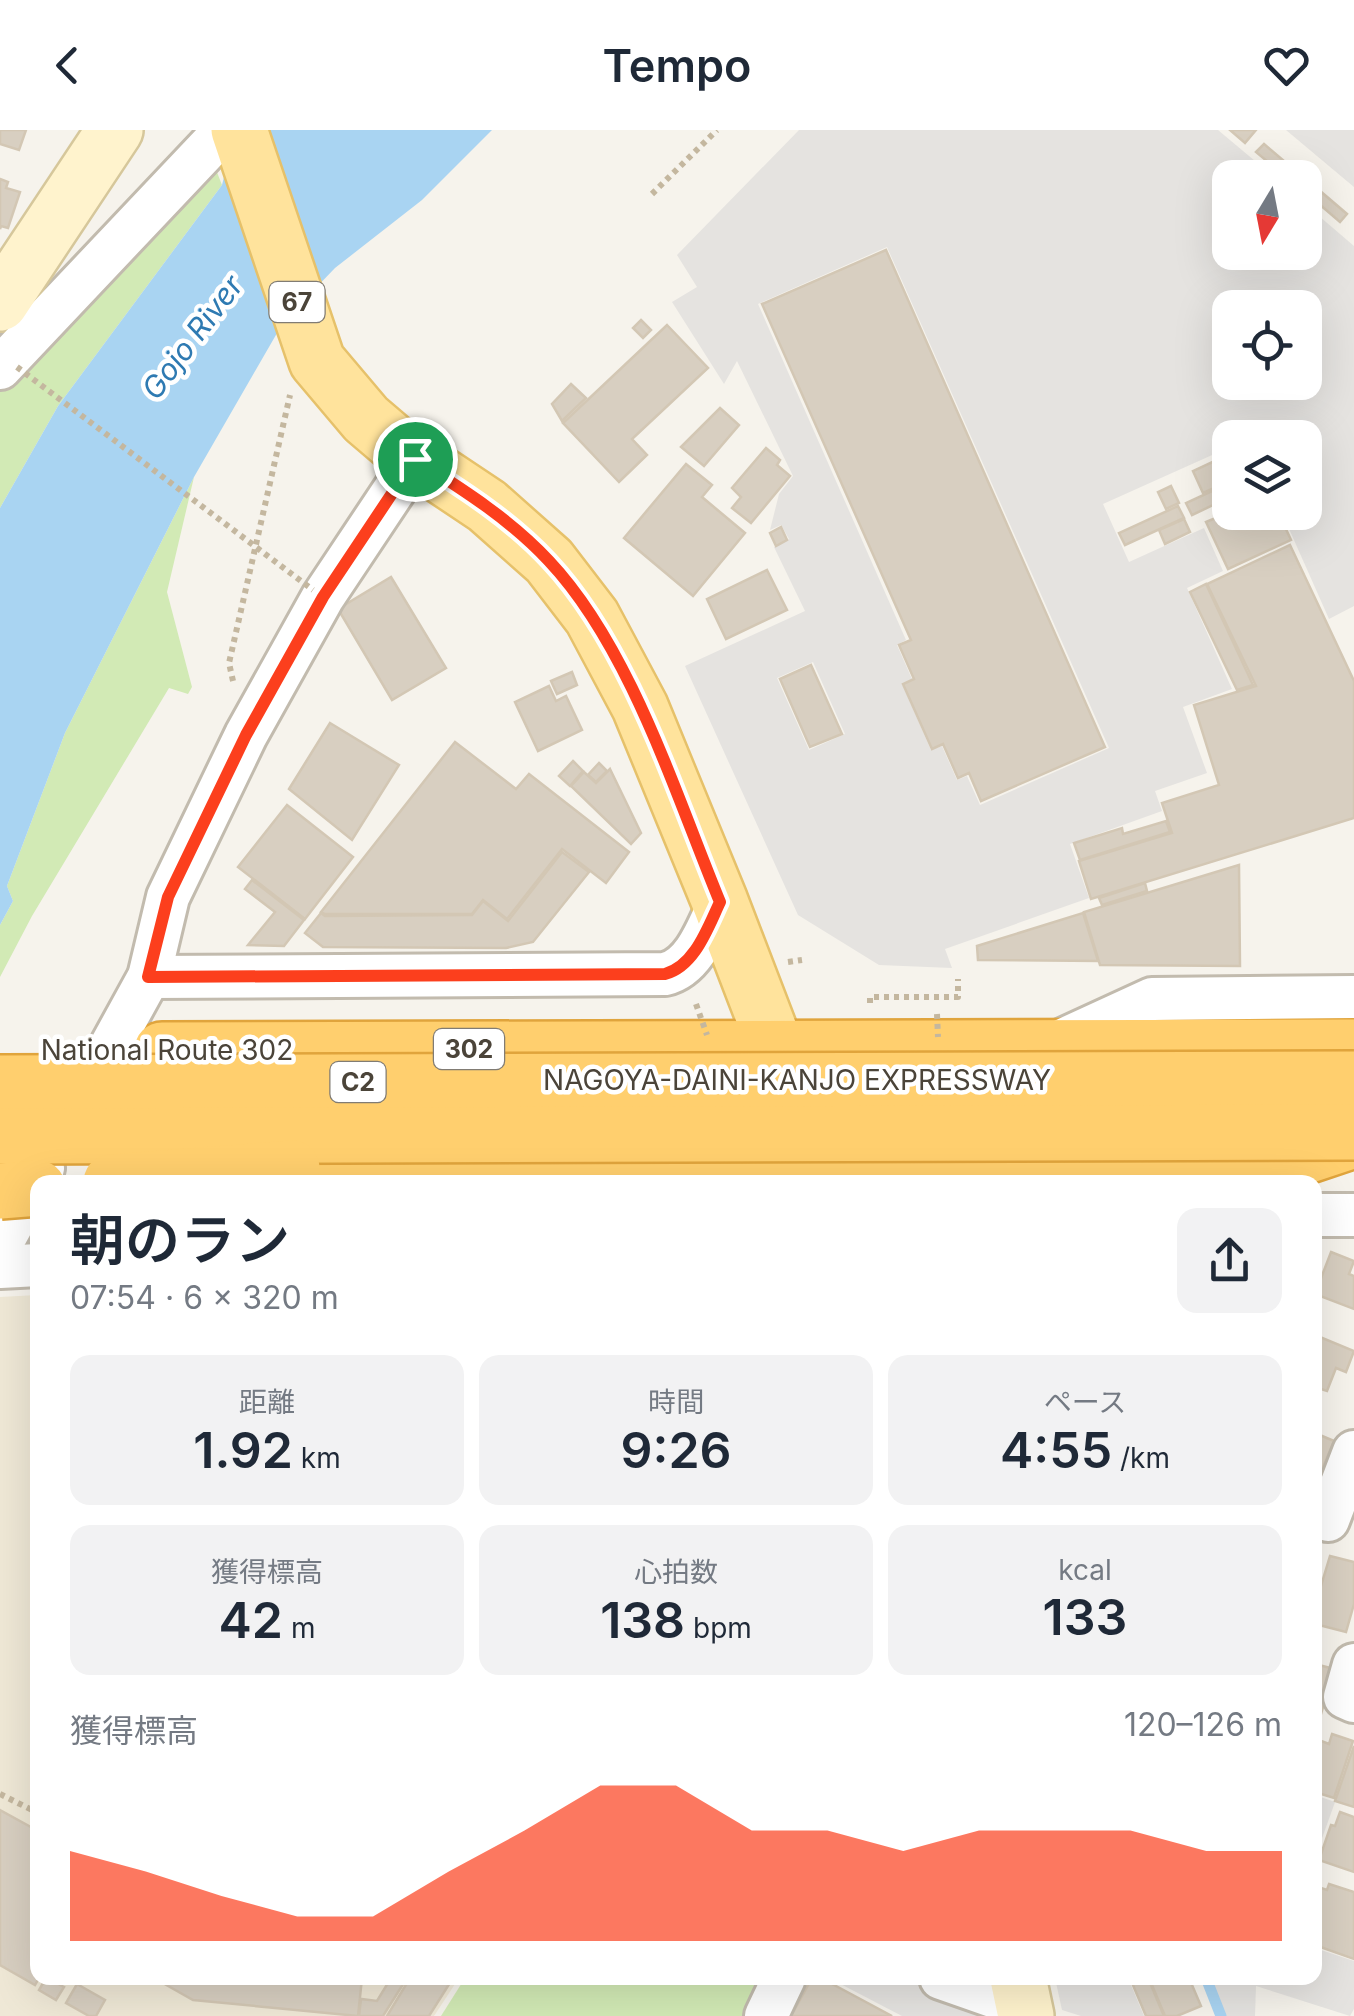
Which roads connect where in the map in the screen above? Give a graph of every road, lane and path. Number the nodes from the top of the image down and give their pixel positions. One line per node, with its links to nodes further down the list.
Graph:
1 (116, 130): 6 (main road)
2 (225, 130): 7 (street)
3 (239, 130): 9 (main road, 67)
4 (717, 130): 5 (path)
5 (652, 194)
6 (0, 303)
7 (8, 368): 10 (path, bridge)
8 (292, 387): 11 (path)
9 (407, 453): 11 (street); 12 (main road, 67)
10 (313, 590)
11 (246, 735): 13 (street)
12 (720, 902): 13 (street); 19 (main road, 67)
13 (148, 977): 32 (street)
14 (958, 979): 15 (path)
15 (936, 997)
16 (1354, 997): 17 (street)
17 (1047, 1047): 18 (highway, National Route 302 / 302); 19 (highway, National Route 302 / 302)
18 (1354, 1047)
19 (776, 1048): 20 (highway, National Route 302 / 302); 28 (main road)
20 (0, 1051)
21 (1354, 1078): 22 (highway, NAGOYA-DAINI-KANJO EXPRESSWAY / C2, bridge)
22 (0, 1083)
23 (1354, 1132): 24 (highway, NAGOYA-DAINI-KANJO EXPRESSWAY / C2, bridge)
24 (714, 1134): 25 (highway, NAGOYA-DAINI-KANJO EXPRESSWAY / C2, bridge); 29 (highway, bridge)
25 (0, 1136)
26 (1354, 1140): 31 (highway)
27 (0, 1166): 29 (highway)
28 (820, 1173): 30 (highway); 31 (highway)
29 (114, 1174): 30 (highway)
30 (520, 1174)
31 (1272, 1174)
32 (39, 1175)
33 (30, 1189): 35 (highway, bridge)
34 (30, 1191): 36 (street)
35 (0, 1192)
36 (0, 1246)
37 (30, 1265): 38 (street)
38 (0, 1266)
39 (1354, 1452): 40 (street)
40 (1332, 1522)
41 (1354, 1665): 42 (street)
42 (1354, 1701)
43 (0, 1794): 44 (path)
44 (30, 1809)
45 (781, 1985): 48 (street)
46 (967, 1985): 47 (street)
47 (1022, 2000)
48 (766, 2016)

